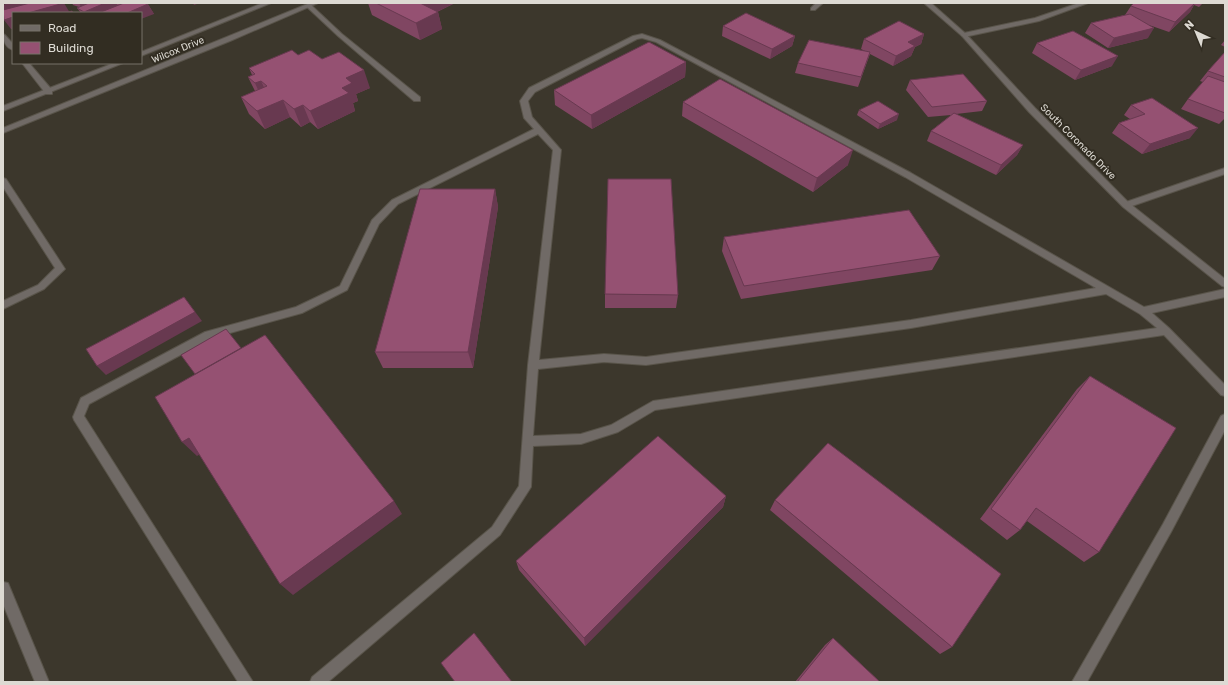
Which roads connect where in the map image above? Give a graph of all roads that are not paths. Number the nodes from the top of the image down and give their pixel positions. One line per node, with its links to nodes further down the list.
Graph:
1 (268, 3): 10 (street, Wilcox Drive)
2 (820, 3): 6 (street)
3 (927, 3): 7 (street, South Coronado Drive)
4 (1085, 3): 7 (street)
5 (310, 4): 14 (street); 17 (street, Wilcox Drive)
6 (813, 9)
7 (964, 35): 20 (street, South Coronado Drive)
8 (3, 36): 9 (street)
9 (12, 47)
10 (142, 54)
11 (26, 64): 13 (street)
12 (118, 64): 13 (street)
13 (49, 92): 15 (street)
14 (417, 98)
15 (3, 109)
16 (539, 130): 22 (street); 27 (street); 33 (street)
17 (3, 131)
18 (1225, 171): 20 (street)
19 (3, 182): 24 (street)
20 (1126, 206): 21 (street, South Coronado Drive)
21 (1225, 284)
22 (1107, 290): 25 (street); 27 (street)
23 (1225, 293): 25 (street)
24 (3, 305)
25 (1143, 311): 26 (street)
26 (1166, 332): 28 (street); 30 (street)
27 (534, 365): 30 (street)
28 (1225, 392)
29 (1225, 420): 35 (street)
30 (528, 441): 34 (street)
31 (3, 588): 32 (street)
32 (42, 682)
33 (246, 682)
34 (317, 682)
35 (1079, 682)

